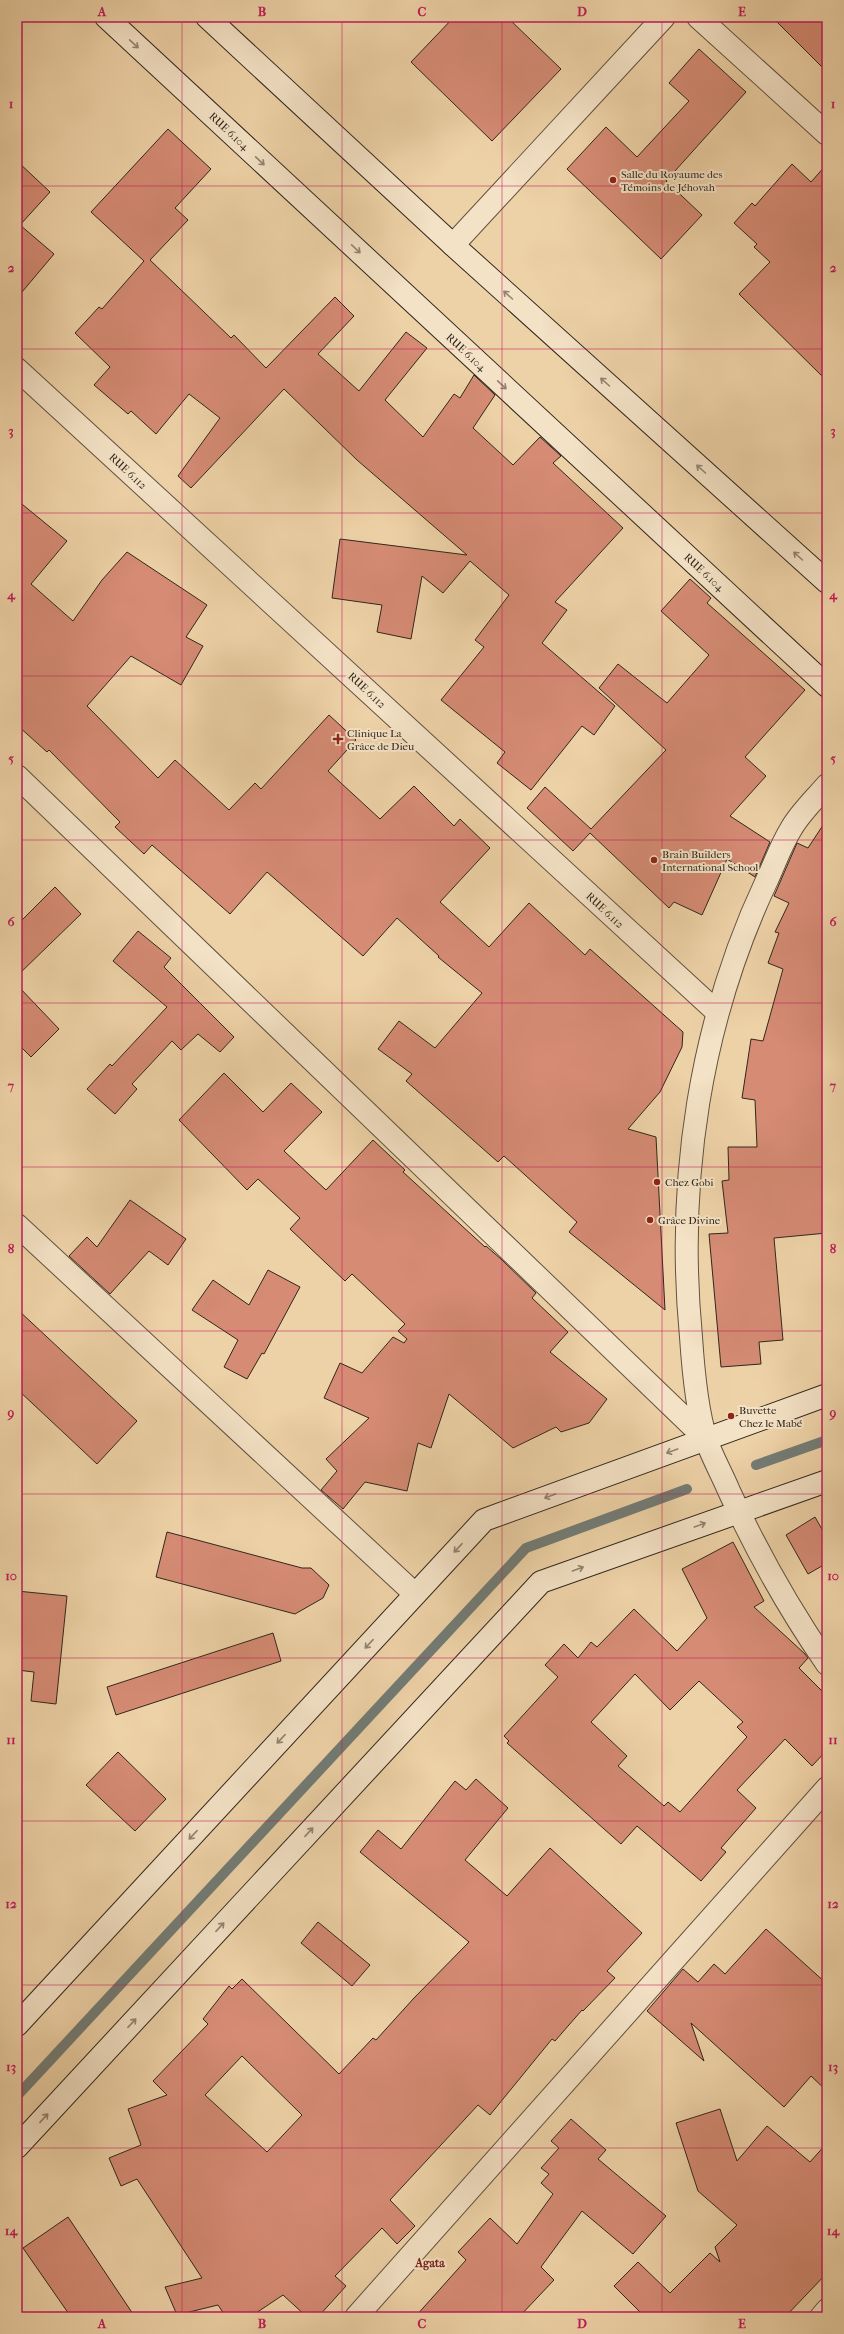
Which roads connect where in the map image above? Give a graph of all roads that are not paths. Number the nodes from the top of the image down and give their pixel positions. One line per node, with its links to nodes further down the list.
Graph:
1 (106, 17): 9 (street, RUE 6.104, one-way to 9)
2 (207, 17): 6 (street)
3 (664, 17): 6 (street)
4 (698, 17): 5 (street)
5 (827, 134)
6 (453, 246): 8 (street, one-way to 6)
7 (17, 369): 12 (street, RUE 6.112)
8 (827, 582)
9 (827, 686)
10 (17, 776): 15 (street)
11 (827, 785): 12 (street)
12 (717, 1012): 15 (street)
13 (17, 1225): 18 (street)
14 (827, 1395): 15 (street)
15 (706, 1439): 17 (street); 18 (street, one-way to 18)
16 (827, 1481): 17 (street)
17 (739, 1512): 19 (street); 22 (street, one-way to 17)
18 (415, 1594): 21 (street, one-way to 21)
19 (827, 1664)
20 (827, 1788): 24 (street)
21 (17, 2024)
22 (17, 2147)
23 (827, 2310): 25 (street)
24 (356, 2317)
25 (821, 2317)

